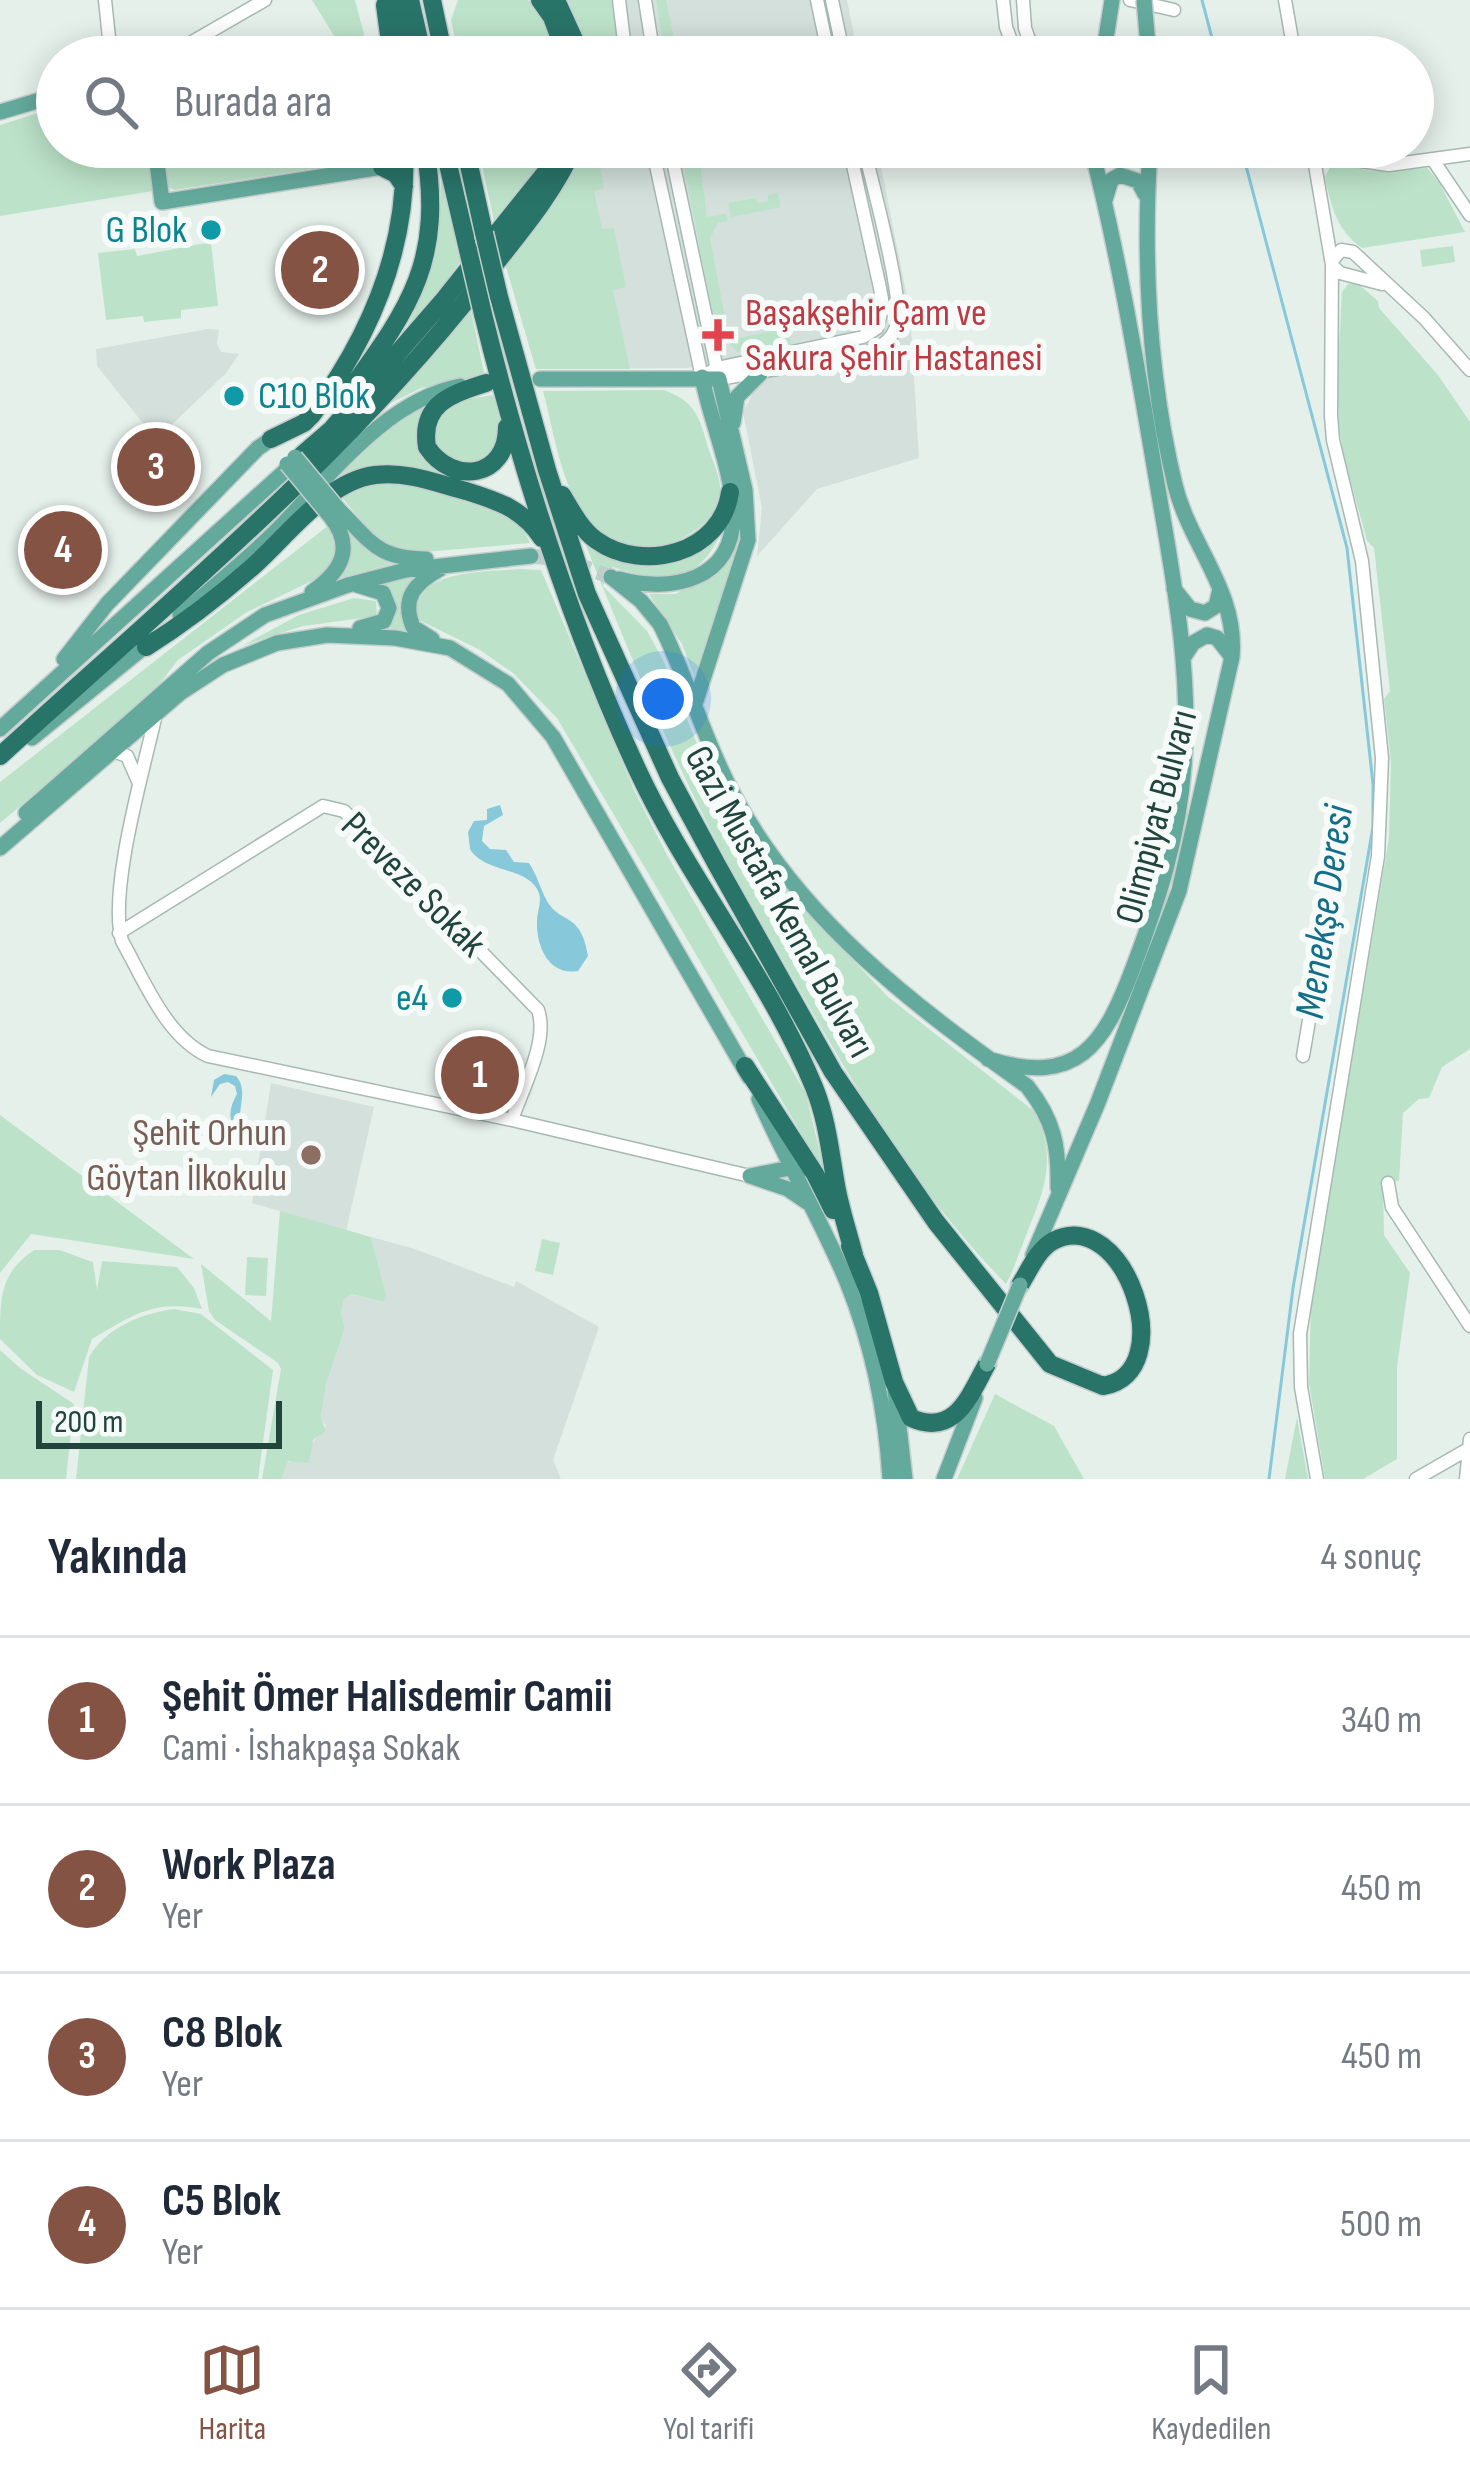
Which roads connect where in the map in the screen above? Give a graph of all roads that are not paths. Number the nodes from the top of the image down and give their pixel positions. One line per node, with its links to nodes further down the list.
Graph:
1 (106, 0): 21 (street)
2 (265, 0): 22 (street)
3 (384, 0): 23 (highway)
4 (394, 0): 24 (highway)
5 (410, 0): 25 (highway)
6 (432, 0): 26 (highway)
7 (449, 0): 27 (highway)
8 (540, 0): 28 (highway)
9 (556, 0): 29 (highway)
10 (619, 0): 30 (street)
11 (645, 0): 31 (street)
12 (817, 0): 32 (street)
13 (832, 0): 33 (street)
14 (1003, 0): 34 (street)
15 (1023, 0): 35 (street)
16 (1112, 0): 36 (main road)
17 (1130, 0): 20 (street)
18 (1144, 0): 37 (main road, bridge)
19 (1285, 0): 38 (street)
20 (1174, 10)
21 (109, 36)
22 (202, 36)
23 (389, 36)
24 (402, 36)
25 (418, 36)
26 (440, 36)
27 (445, 36)
28 (559, 36)
29 (572, 36)
30 (623, 36)
31 (651, 36)
32 (825, 36)
33 (840, 36)
34 (1009, 36)
35 (1028, 36)
36 (1109, 36)
37 (1145, 36)
38 (1291, 36)
39 (36, 101): 40 (main road)
40 (0, 112)
41 (1470, 154): 42 (street)
42 (1434, 160)
43 (1434, 161): 64 (street)
44 (158, 168): 45 (main road)
45 (370, 168)
46 (386, 168): 60 (highway)
47 (403, 168): 60 (highway)
48 (426, 168): 83 (highway)
49 (449, 168): 77 (highway, Gazi Mustafa Kemal Bulvarı, bridge)
50 (470, 168): 84 (highway, Gazi Mustafa Kemal Bulvarı, bridge)
51 (549, 168): 83 (highway)
52 (565, 168): 104 (highway)
53 (658, 168): 75 (street)
54 (675, 168): 71 (street)
55 (855, 168): 65 (street)
56 (867, 168): 65 (street)
57 (1098, 168): 62 (main road)
58 (1149, 168): 61 (main road, Olimpiyat Bulvarı)
59 (1317, 168): 63 (street)
60 (404, 186): 82 (highway)
61 (1147, 197): 62 (main road); 79 (main road, Olimpiyat Bulvarı)
62 (1105, 202): 79 (main road)
63 (1324, 215): 66 (street); 67 (street)
64 (1470, 215)
65 (879, 252): 72 (street); 74 (street)
66 (1354, 254): 67 (street); 68 (street); 69 (street)
67 (1332, 263): 68 (street); 70 (street)
68 (1348, 274): 69 (street); 70 (street)
69 (1389, 286): 73 (street)
70 (1334, 302): 131 (street)
71 (711, 336): 72 (street); 75 (street)
72 (741, 363): 75 (street)
73 (1470, 370)
74 (760, 374): 75 (street); 81 (main road)
75 (712, 375): 76 (main road); 80 (main road); 81 (main road)
76 (668, 376): 78 (main road); 80 (main road)
77 (492, 379): 77 (highway); 88 (highway, Gazi Mustafa Kemal Bulvarı); 95 (main road)
78 (540, 380)
79 (1150, 388): 91 (main road, Olimpiyat Bulvarı); 92 (main road)
80 (709, 414): 85 (main road)
81 (732, 432): 100 (main road)
82 (271, 439): 83 (main road); 99 (main road)
83 (295, 459): 86 (main road, bridge); 99 (main road)
84 (547, 470): 85 (highway); 122 (highway, Gazi Mustafa Kemal Bulvarı)
85 (730, 492): 100 (main road)
86 (334, 513): 89 (main road); 93 (main road)
87 (531, 556): 89 (main road)
88 (554, 556): 95 (highway); 121 (highway, Gazi Mustafa Kemal Bulvarı)
89 (465, 561): 90 (main road); 96 (main road)
90 (348, 585): 93 (main road); 94 (main road)
91 (1220, 585): 92 (main road); 97 (main road, Olimpiyat Bulvarı)
92 (1173, 586): 98 (main road)
93 (298, 602): 106 (main road)
94 (327, 634): 96 (main road); 101 (main road)
95 (146, 646): 104 (main road)
96 (450, 648): 112 (main road)
97 (1232, 657): 98 (main road); 119 (main road, Olimpiyat Bulvarı)
98 (1183, 659): 111 (main road)
99 (40, 692): 102 (main road)
100 (694, 707): 111 (main road)
101 (156, 714): 103 (main road); 105 (street)
102 (0, 728)
103 (113, 752): 105 (street); 107 (main road)
104 (0, 757)
105 (140, 788): 109 (street)
106 (0, 835)
107 (0, 848)
108 (1332, 884): 110 (street)
109 (119, 933): 113 (street); 113 (street, Preveze Sokak)
110 (1303, 1056)
111 (988, 1059): 119 (main road)
112 (745, 1066): 114 (main road); 116 (highway)
113 (512, 1120): 117 (street)
114 (779, 1145): 115 (main road); 117 (main road)
115 (790, 1168): 116 (main road); 117 (main road); 120 (main road)
116 (815, 1174): 121 (highway)
117 (750, 1176): 120 (main road)
118 (1388, 1183): 123 (street)
119 (1057, 1198): 122 (main road, Olimpiyat Bulvarı)
120 (810, 1203): 128 (main road)
121 (854, 1255): 125 (highway)
122 (1020, 1285): 124 (main road, Olimpiyat Bulvarı, bridge)
123 (1470, 1326)
124 (987, 1364): 125 (highway); 130 (main road, Olimpiyat Bulvarı)
125 (894, 1382): 129 (main road)
126 (1469, 1452): 127 (street); 133 (street)
127 (1433, 1474): 132 (street)
128 (890, 1479)
129 (905, 1479)
130 (944, 1479)
131 (1317, 1479)
132 (1416, 1479)
133 (1466, 1479)

